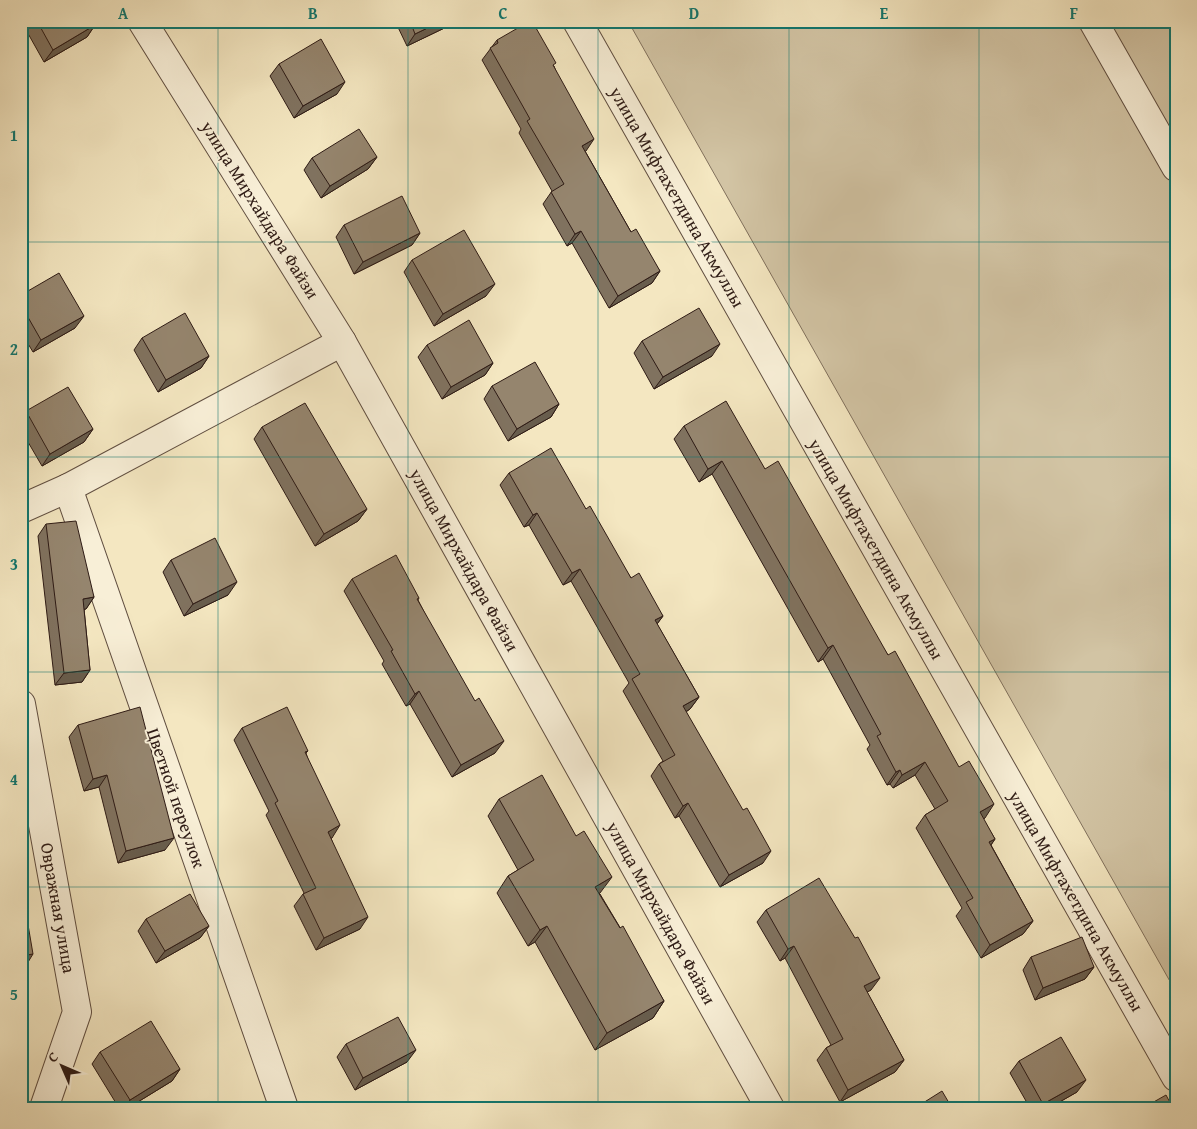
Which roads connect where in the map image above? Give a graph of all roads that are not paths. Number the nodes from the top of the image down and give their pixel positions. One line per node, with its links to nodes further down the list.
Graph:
1 (142, 21): 5 (street, улица Мирхайдара Файзи)
2 (577, 21): 9 (street, улица Мифтахетдина Акмуллы)
3 (1092, 21): 4 (street)
4 (1176, 167)
5 (342, 342): 6 (street); 12 (street, улица Мирхайдара Файзи)
6 (68, 488): 7 (street); 11 (street, Цветной переулок)
7 (21, 510)
8 (21, 704): 10 (street, Овражная улица)
9 (1176, 1077)
10 (44, 1108)
11 (284, 1108)
12 (770, 1108)

